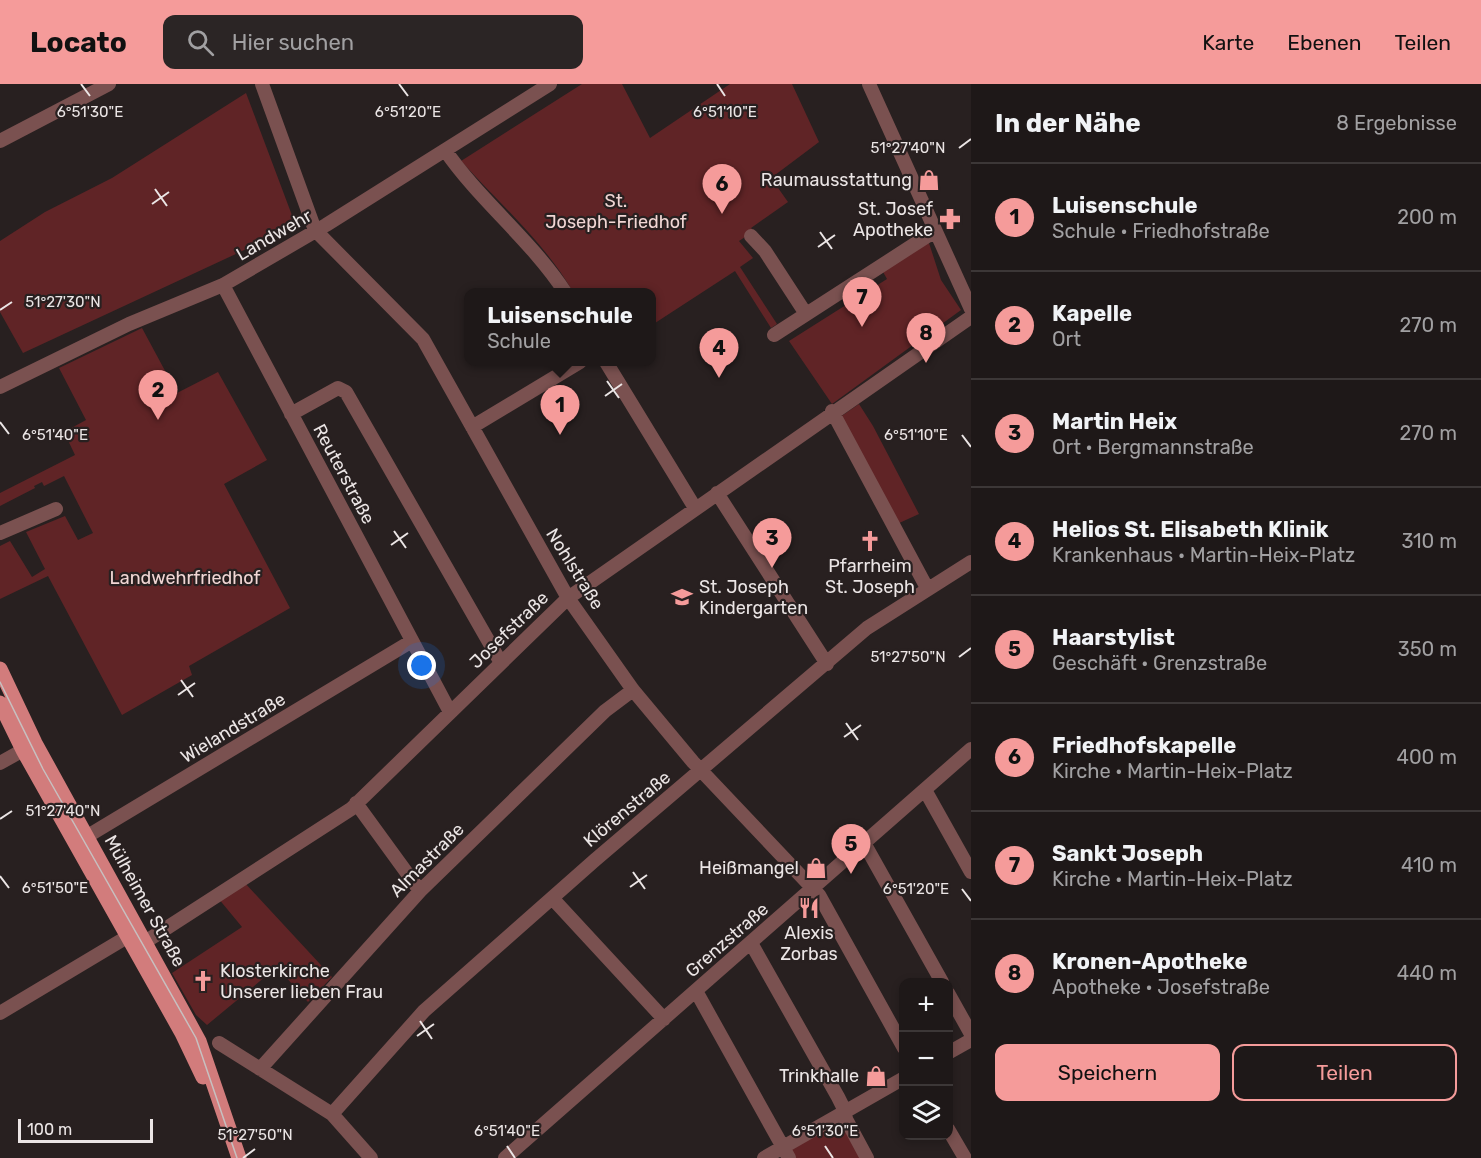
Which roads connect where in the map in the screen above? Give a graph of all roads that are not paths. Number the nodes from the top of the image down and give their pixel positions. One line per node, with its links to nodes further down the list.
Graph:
1 (109, 84): 5 (street)
2 (262, 84): 7 (street, Nohlstraße)
3 (550, 84): 6 (street, Landwehr)
4 (869, 84): 8 (street)
5 (0, 141)
6 (445, 150): 7 (street, Landwehr); 11 (street)
7 (315, 230): 10 (street, Landwehr); 20 (street, Nohlstraße)
8 (935, 231): 12 (street); 13 (street)
9 (751, 236): 13 (street)
10 (223, 285): 17 (street, Landwehr); 19 (street, Reuterstraße)
11 (562, 288)
12 (971, 310): 18 (street, Josefstraße)
13 (806, 314): 14 (street)
14 (774, 335)
15 (573, 366): 20 (street)
16 (609, 366): 22 (street)
17 (0, 387)
18 (832, 411): 21 (street, Josefstraße); 26 (street)
19 (291, 414): 28 (street, Reuterstraße); 29 (street)
20 (472, 427): 27 (street, Nohlstraße)
21 (717, 493): 22 (street, Josefstraße); 30 (street)
22 (695, 507): 27 (street, Josefstraße)
23 (56, 509): 24 (street)
24 (0, 533)
25 (971, 562): 26 (street, Klörenstraße)
26 (927, 588): 30 (street, Klörenstraße)
27 (568, 598): 29 (street, Josefstraße); 32 (street, Nohlstraße)
28 (412, 641): 34 (street, Reuterstraße); 41 (street, Wielandstraße)
29 (501, 663): 34 (street, Josefstraße)
30 (827, 664): 38 (street, Klörenstraße)
31 (0, 669): 35 (main road, Mülheimer Straße)
32 (633, 690): 38 (street, Nohlstraße); 46 (street, Almastraße)
33 (0, 703): 35 (main road, Mülheimer Straße)
34 (450, 712): 40 (street, Josefstraße)
35 (29, 747): 37 (street); 41 (main road, Mülheimer Straße); 43 (main road, Mülheimer Straße)
36 (971, 749): 39 (street, Grenzstraße)
37 (0, 763)
38 (701, 770): 45 (street, Nohlstraße); 47 (street, Klörenstraße)
39 (925, 790): 42 (street, Grenzstraße); 44 (street)
40 (356, 803): 46 (street); 49 (street, Josefstraße)
41 (86, 837): 43 (street); 49 (main road, Mülheimer Straße)
42 (864, 843): 45 (street, Grenzstraße); 51 (street)
43 (79, 852): 48 (main road, Mülheimer Straße)
44 (971, 872)
45 (812, 889): 50 (street, Grenzstraße); 58 (street, Nohlstraße)
46 (420, 891): 61 (street, Almastraße)
47 (553, 899): 55 (street); 64 (street, Klörenstraße)
48 (127, 938): 49 (street); 54 (street); 67 (main road, Mülheimer Straße)
49 (145, 942): 68 (main road, Mülheimer Straße)
50 (751, 943): 52 (street, Grenzstraße); 63 (street)
51 (940, 978)
52 (696, 991): 55 (street, Grenzstraße); 66 (street)
53 (953, 1002): 56 (street)
54 (0, 1013)
55 (664, 1019): 70 (street, Grenzstraße)
56 (971, 1034)
57 (971, 1040): 60 (street)
58 (899, 1041)
59 (219, 1043): 61 (street)
60 (953, 1050)
61 (260, 1069): 64 (street)
62 (899, 1080): 63 (street)
63 (845, 1111): 66 (street); 72 (street)
64 (332, 1114): 69 (street)
65 (953, 1138): 73 (street)
66 (786, 1152): 71 (street)
67 (230, 1158)
68 (239, 1158)
69 (371, 1158)
70 (506, 1158)
71 (764, 1158)
72 (867, 1158)
73 (965, 1158)

